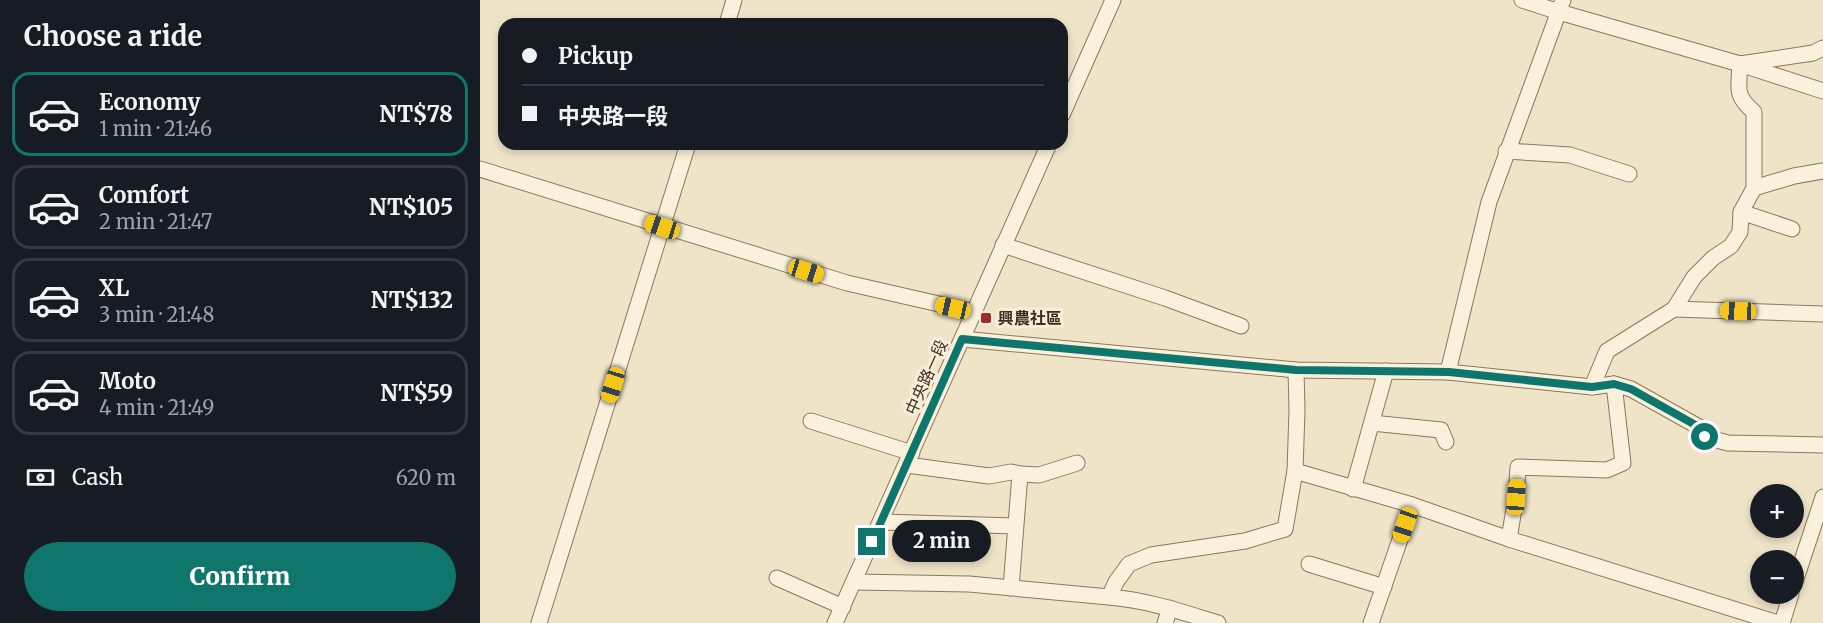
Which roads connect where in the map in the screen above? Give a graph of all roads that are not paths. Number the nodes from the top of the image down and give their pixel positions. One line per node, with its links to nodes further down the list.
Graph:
1 (734, 0): 5 (street)
2 (1113, 0): 9 (street)
3 (1522, 0): 4 (street)
4 (1561, 6): 7 (street); 12 (street)
5 (729, 18)
6 (1823, 48): 7 (street)
7 (1740, 64): 8 (street); 16 (street)
8 (1823, 91)
9 (1068, 100)
10 (686, 150): 18 (street)
11 (1046, 150): 20 (street, 中央路一段)
12 (1506, 151): 15 (street); 28 (street)
13 (480, 169): 18 (street)
14 (1823, 171): 16 (street)
15 (1629, 174)
16 (1754, 189): 17 (street)
17 (1741, 212): 19 (street); 21 (street)
18 (662, 227): 22 (street); 55 (street)
19 (1792, 229)
20 (1003, 245): 22 (street, 中央路一段); 24 (street)
21 (1674, 309): 23 (street); 30 (street)
22 (974, 312): 25 (street, 中央路一段)
23 (1823, 314)
24 (1241, 326)
25 (962, 339): 26 (street); 35 (street, 中央路一段)
26 (1296, 370): 27 (street); 37 (street)
27 (1386, 371): 28 (street); 32 (street)
28 (1449, 372): 30 (street)
29 (1614, 384): 30 (street); 34 (street); 44 (street)
30 (1592, 387)
31 (811, 421): 35 (street)
32 (1372, 423): 33 (street); 39 (street)
33 (1446, 442)
34 (1823, 445)
35 (909, 459): 38 (street); 42 (street, 中央路一段)
36 (1077, 463): 38 (street)
37 (1295, 471): 39 (street); 51 (street)
38 (1020, 474): 43 (street)
39 (1353, 489): 41 (street)
40 (1823, 497): 45 (street)
41 (1412, 504): 44 (street); 49 (street)
42 (881, 522): 43 (street); 48 (street, 中央路一段)
43 (1015, 526): 50 (street)
44 (1509, 539): 59 (street)
45 (1804, 555)
46 (1309, 564): 49 (street)
47 (777, 579): 53 (street)
48 (855, 582): 50 (street); 53 (street, 中央路一段)
49 (1384, 587): 58 (street)
50 (1011, 588): 51 (street)
51 (1109, 597): 54 (street)
52 (1787, 604): 59 (street)
53 (843, 607): 56 (street, 中央路一段)
54 (1168, 616): 57 (street)
55 (539, 623)
56 (835, 623)
57 (1218, 623)
58 (1371, 623)
59 (1780, 623)

